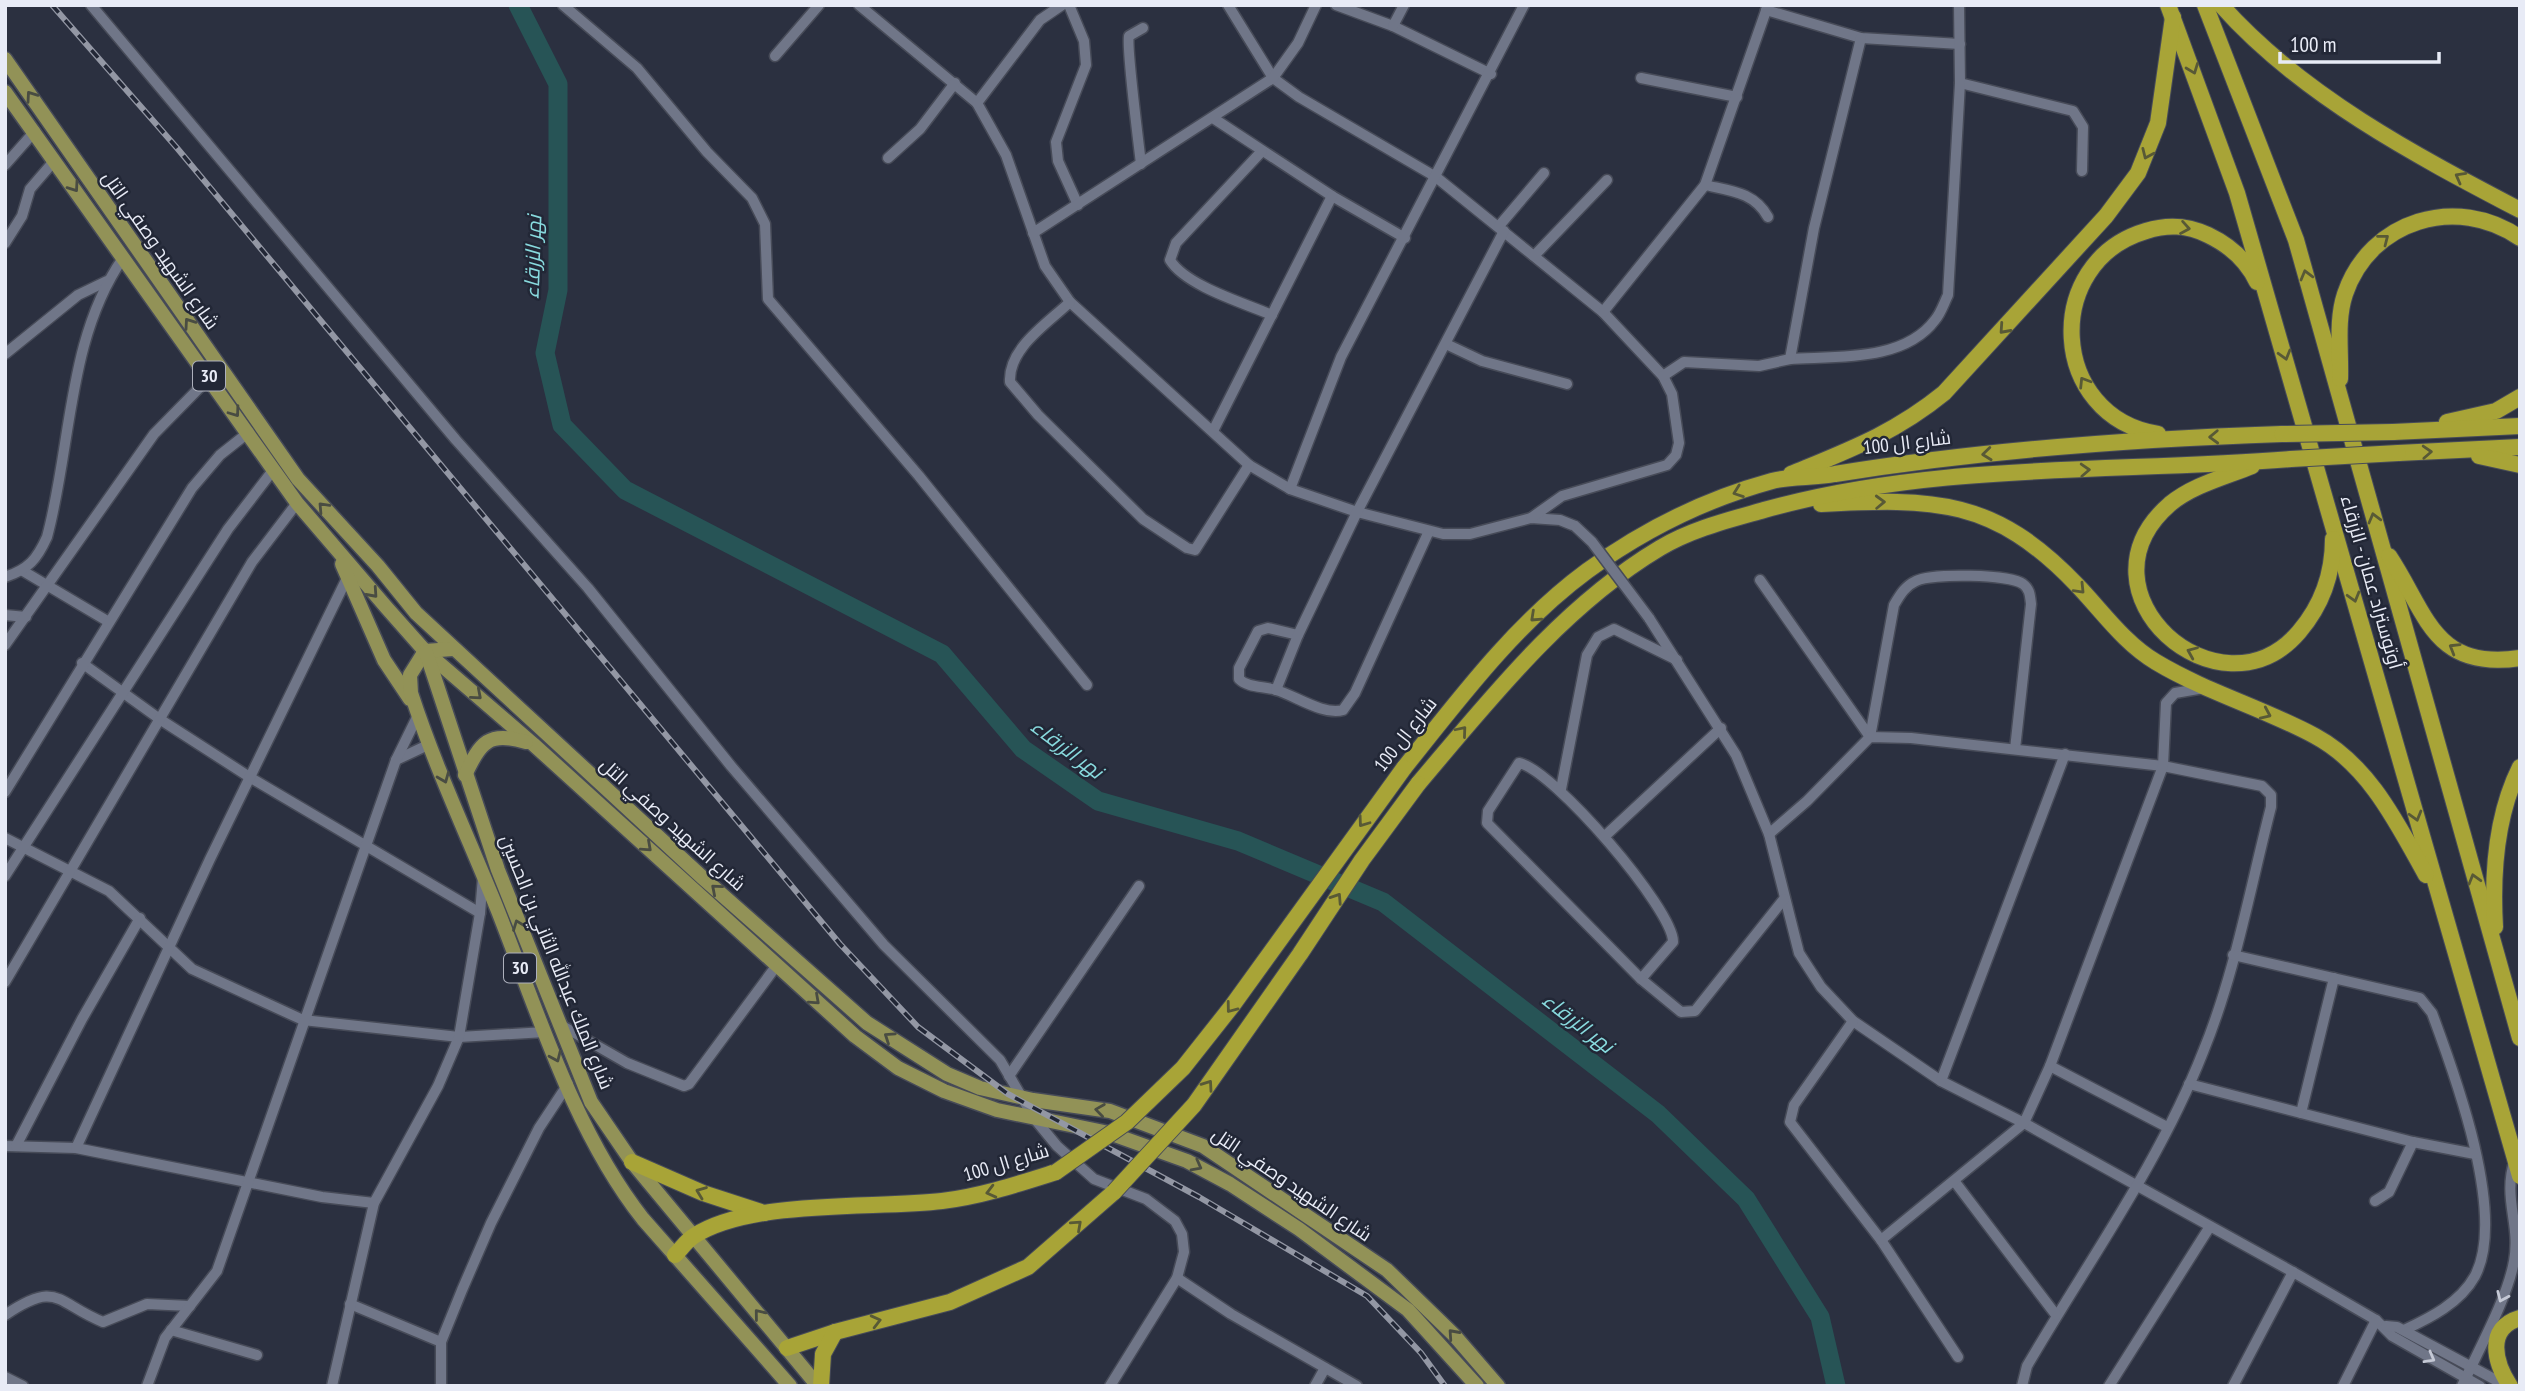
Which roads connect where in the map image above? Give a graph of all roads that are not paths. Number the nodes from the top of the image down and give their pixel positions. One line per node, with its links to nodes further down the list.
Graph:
1 (91, 5): 149 (street)
2 (563, 5): 104 (street)
3 (819, 5): 21 (street)
4 (859, 5): 26 (street)
5 (1062, 5): 30 (street)
6 (1069, 5): 44 (street)
7 (1228, 5): 24 (street)
8 (1316, 5): 24 (street)
9 (1336, 5): 17 (street)
10 (1404, 5): 17 (street)
11 (1524, 5): 23 (street)
12 (1959, 5): 20 (street)
13 (2205, 5): 65 (highway, أوتوستراد عمان - الزرقاء, one-way to 13)
14 (2221, 5): 45 (highway, one-way to 14)
15 (1767, 8): 19 (street); 29 (street)
16 (2170, 10): 58 (highway, أوتوستراد عمان - الزرقاء, one-way to 58); 78 (highway, one-way to 78)
17 (1393, 26): 23 (street)
18 (1143, 28): 36 (street)
19 (1861, 38): 20 (street); 61 (street)
20 (1959, 44): 27 (street)
21 (775, 56)
22 (5, 60): 93 (main road, شارع الشهيد وصفي التل / 30, one-way to 22)
23 (1491, 74): 40 (street)
24 (1273, 78): 31 (street); 40 (street)
25 (1641, 78): 29 (street)
26 (955, 83): 30 (street); 34 (street)
27 (1960, 83): 38 (street); 61 (street)
28 (5, 92): 32 (main road, شارع الشهيد وصفي التل / 30)
29 (1737, 97): 42 (street)
30 (977, 103): 48 (street)
31 (1213, 118): 33 (street); 36 (street)
32 (35, 131): 35 (main road, شارع الشهيد وصفي التل / 30); 37 (street)
33 (1262, 150): 43 (street); 57 (street)
34 (888, 158)
35 (55, 160): 51 (street); 53 (main road, شارع الشهيد وصفي التل / 30, one-way to 53)
36 (1141, 164): 44 (street)
37 (5, 165)
38 (2082, 171)
39 (1544, 173): 47 (street)
40 (1436, 177): 47 (street); 49 (street)
41 (1607, 180): 52 (street)
42 (1705, 185): 46 (street); 56 (street)
43 (1332, 196): 49 (street); 57 (street)
44 (1078, 205): 48 (street)
45 (2520, 210)
46 (1768, 218)
47 (1502, 228): 52 (street); 59 (street)
48 (1032, 233): 55 (street)
49 (1405, 238): 79 (street)
50 (2520, 238): 65 (highway, one-way to 50)
51 (5, 243)
52 (1534, 256): 56 (street)
53 (123, 258): 54 (street); 63 (main road, شارع الشهيد وصفي التل / 30)
54 (107, 281): 60 (street); 88 (street)
55 (1070, 302): 68 (street); 75 (street)
56 (1603, 312): 62 (street)
57 (1272, 315): 68 (street)
58 (2275, 320): 71 (highway, one-way to 58); 84 (highway, أوتوستراد عمان - الزرقاء, one-way to 84)
59 (1446, 344): 64 (street); 82 (street)
60 (5, 354)
61 (1790, 359): 62 (street)
62 (1662, 376): 83 (street)
63 (210, 377): 70 (main road, شارع الشهيد وصفي التل / 30, one-way to 70); 92 (street)
64 (1567, 384)
65 (2339, 392): 86 (highway, أوتوستراد عمان - الزرقاء, one-way to 65)
66 (2520, 397): 69 (highway)
67 (2520, 426): 69 (highway, شارع ال 100)
68 (1213, 431): 75 (street)
69 (2425, 431): 71 (highway, شارع ال 100, one-way to 71, bridge)
70 (249, 432): 77 (main road, شارع الشهيد وصفي التل / 30); 96 (street)
71 (2181, 438): 78 (highway, شارع ال 100, one-way to 78)
72 (2520, 447): 73 (highway, شارع ال 100)
73 (2456, 450): 74 (highway, شارع ال 100, one-way to 73, bridge); 76 (highway)
74 (2264, 461): 81 (highway, شارع ال 100, one-way to 74); 84 (highway, one-way to 74)
75 (1249, 465): 79 (street)
76 (2520, 465)
77 (274, 469): 80 (main road, شارع الشهيد وصفي التل / 30); 107 (street)
78 (1776, 480): 170 (highway, شارع ال 100, one-way to 170, bridge)
79 (1290, 489): 82 (street)
80 (297, 503): 87 (main road, شارع الشهيد وصفي التل / 30); 109 (street)
81 (1787, 503): 105 (highway, one-way to 105); 186 (highway, شارع ال 100, one-way to 81, bridge)
82 (1357, 512): 85 (street); 97 (street)
83 (1531, 518): 85 (street); 102 (street, bridge)
84 (2332, 519): 133 (highway, أوتوستراد عمان - الزرقاء, one-way to 133)
85 (1429, 531): 106 (street)
86 (2381, 544): 101 (highway, one-way to 86); 138 (highway, أوتوستراد عمان - الزرقاء, one-way to 86)
87 (338, 554): 89 (main road); 100 (main road, شارع الشهيد وصفي التل / 30, one-way to 100)
88 (23, 571): 90 (street); 92 (street)
89 (348, 576): 108 (main road); 120 (street)
90 (5, 577)
91 (1760, 580): 111 (street)
92 (48, 586): 95 (street); 96 (street)
93 (416, 613): 99 (main road, شارع الشهيد وصفي التل); 100 (main road, شارع الملك عبدالله الثاني بن الحسين / 30)
94 (5, 615): 95 (street)
95 (26, 617): 98 (street)
96 (108, 622): 103 (street)
97 (1298, 635): 106 (street); 106 (street)
98 (5, 645)
99 (453, 649): 100 (main road); 153 (main road, شارع الشهيد وصفي التل, one-way to 99)
100 (425, 651): 108 (main road, شارع الملك عبدالله الثاني بن الحسين / 30); 113 (main road, شارع الشهيد وصفي التل, one-way to 113); 119 (main road, شارع الملك عبدالله الثاني بن الحسين / 30)
101 (2520, 658)
102 (1679, 661): 110 (street); 121 (street)
103 (82, 663): 107 (street); 122 (street)
104 (1087, 685)
105 (2204, 688): 117 (street); 133 (highway, one-way to 133)
106 (1276, 690)
107 (125, 693): 109 (street); 127 (street)
108 (417, 710): 112 (main road, شارع الملك عبدالله الثاني بن الحسين / 30); 116 (street)
109 (161, 720): 120 (street); 128 (street)
110 (1721, 728): 123 (street); 124 (street)
111 (1870, 737): 114 (street); 114 (street); 123 (street)
112 (430, 744): 116 (street); 129 (main road, شارع الملك عبدالله الثاني بن الحسين / 30, one-way to 129)
113 (533, 744): 119 (main road); 139 (main road, شارع الشهيد وصفي التل, one-way to 139)
114 (2015, 749): 115 (street)
115 (2065, 754): 117 (street); 150 (street)
116 (396, 760): 126 (street)
117 (2163, 766): 137 (street); 148 (street)
118 (2520, 767): 138 (highway)
119 (465, 775): 145 (main road, شارع الملك عبدالله الثاني بن الحسين / 30, one-way to 119)
120 (251, 778): 126 (street); 136 (street)
121 (1561, 789): 124 (street); 141 (street)
122 (5, 792)
123 (1769, 834): 132 (street)
124 (1605, 836): 141 (street)
125 (5, 838): 127 (street)
126 (368, 845): 134 (street); 143 (street)
127 (23, 847): 128 (street); 130 (street)
128 (71, 869): 135 (street); 142 (street)
129 (483, 874): 134 (street); 145 (main road, شارع الملك عبدالله الثاني بن الحسين / 30)
130 (5, 876)
131 (1139, 886): 149 (street)
132 (1784, 899): 141 (street); 144 (street)
133 (2440, 900): 162 (highway, أوتوستراد عمان - الزرقاء)
134 (480, 913): 146 (street)
135 (140, 919): 136 (street); 159 (street)
136 (170, 949): 143 (street); 160 (street)
137 (2233, 956): 140 (street); 152 (street)
138 (2497, 957): 147 (highway, أوتوستراد عمان - الزرقاء)
139 (777, 965): 145 (street); 155 (main road, شارع الشهيد وصفي التل, one-way to 155)
140 (2334, 978): 154 (street); 161 (street)
141 (1641, 979)
142 (5, 982)
143 (303, 1020): 146 (street); 165 (street)
144 (1853, 1021): 150 (street); 173 (street)
145 (551, 1028): 146 (street); 151 (main road, شارع الملك عبدالله الثاني بن الحسين / 30, one-way to 151); 163 (main road, شارع الملك عبدالله الثاني بن الحسين / 30)
146 (459, 1037): 169 (street)
147 (2520, 1038)
148 (2050, 1066): 156 (street); 157 (street)
149 (1009, 1076): 153 (street)
150 (1941, 1081): 156 (street)
151 (568, 1084): 174 (main road, شارع الملك عبدالله الثاني بن الحسين / 30); 187 (street)
152 (2189, 1084): 154 (street); 157 (street)
153 (1024, 1098): 155 (street); 206 (main road, شارع الشهيد وصفي التل, one-way to 153)
154 (2301, 1113): 158 (street)
155 (1034, 1118): 176 (street); 205 (main road, شارع الشهيد وصفي التل, one-way to 205)
156 (2024, 1123): 166 (street); 167 (street)
157 (2167, 1127): 167 (street)
158 (2413, 1142): 161 (street); 168 (street)
159 (11, 1146): 160 (street)
160 (76, 1148): 165 (street)
161 (2475, 1154): 185 (street)
162 (2515, 1159): 164 (highway, أوتوستراد عمان - الزرقاء); 193 (street, one-way to 193)
163 (632, 1162): 170 (highway, one-way to 163); 172 (main road, شارع الملك عبدالله الثاني بن الحسين / 30)
164 (2520, 1176)
165 (249, 1181): 169 (street); 178 (street)
166 (1955, 1182): 173 (street); 180 (street)
167 (2136, 1185): 171 (street); 180 (street)
168 (2375, 1201)
169 (374, 1203): 177 (street)
170 (766, 1213): 172 (highway, شارع ال 100)
171 (2209, 1228): 175 (street); 208 (street)
172 (694, 1236): 174 (highway, شارع ال 100); 188 (main road, شارع الملك عبدالله الثاني بن الحسين / 30, one-way to 172)
173 (1881, 1240): 190 (street)
174 (675, 1255): 191 (main road, شارع الملك عبدالله الثاني بن الحسين / 30)
175 (2293, 1272): 182 (street); 209 (street)
176 (1177, 1278): 192 (street); 202 (street)
177 (349, 1304): 187 (street); 198 (street)
178 (190, 1306): 179 (street); 184 (street)
179 (5, 1315)
180 (2056, 1315): 207 (street)
181 (2520, 1318): 183 (highway)
182 (2381, 1323): 185 (street); 195 (street, one-way to 195); 210 (street)
183 (2503, 1328): 193 (street); 211 (highway)
184 (171, 1330): 189 (street); 197 (street)
185 (2404, 1330): 193 (street)
186 (835, 1332): 188 (highway, شارع ال 100); 201 (highway)
187 (440, 1342): 199 (street)
188 (787, 1349): 191 (main road); 201 (main road, شارع الملك عبدالله الثاني بن الحسين / 30)
189 (257, 1355)
190 (1958, 1357)
191 (770, 1362): 200 (main road, شارع الملك عبدالله الثاني بن الحسين / 30)
192 (1325, 1368): 203 (street); 204 (street)
193 (2474, 1368): 195 (street); 211 (street)
194 (5, 1377): 196 (street)
195 (2470, 1383)
196 (23, 1386)
197 (147, 1386)
198 (332, 1386)
199 (441, 1386)
200 (790, 1386)
201 (820, 1386)
202 (1110, 1386)
203 (1315, 1386)
204 (1357, 1386)
205 (1478, 1386)
206 (1498, 1386)
207 (2022, 1386)
208 (2109, 1386)
209 (2233, 1386)
210 (2343, 1386)
211 (2509, 1386)

